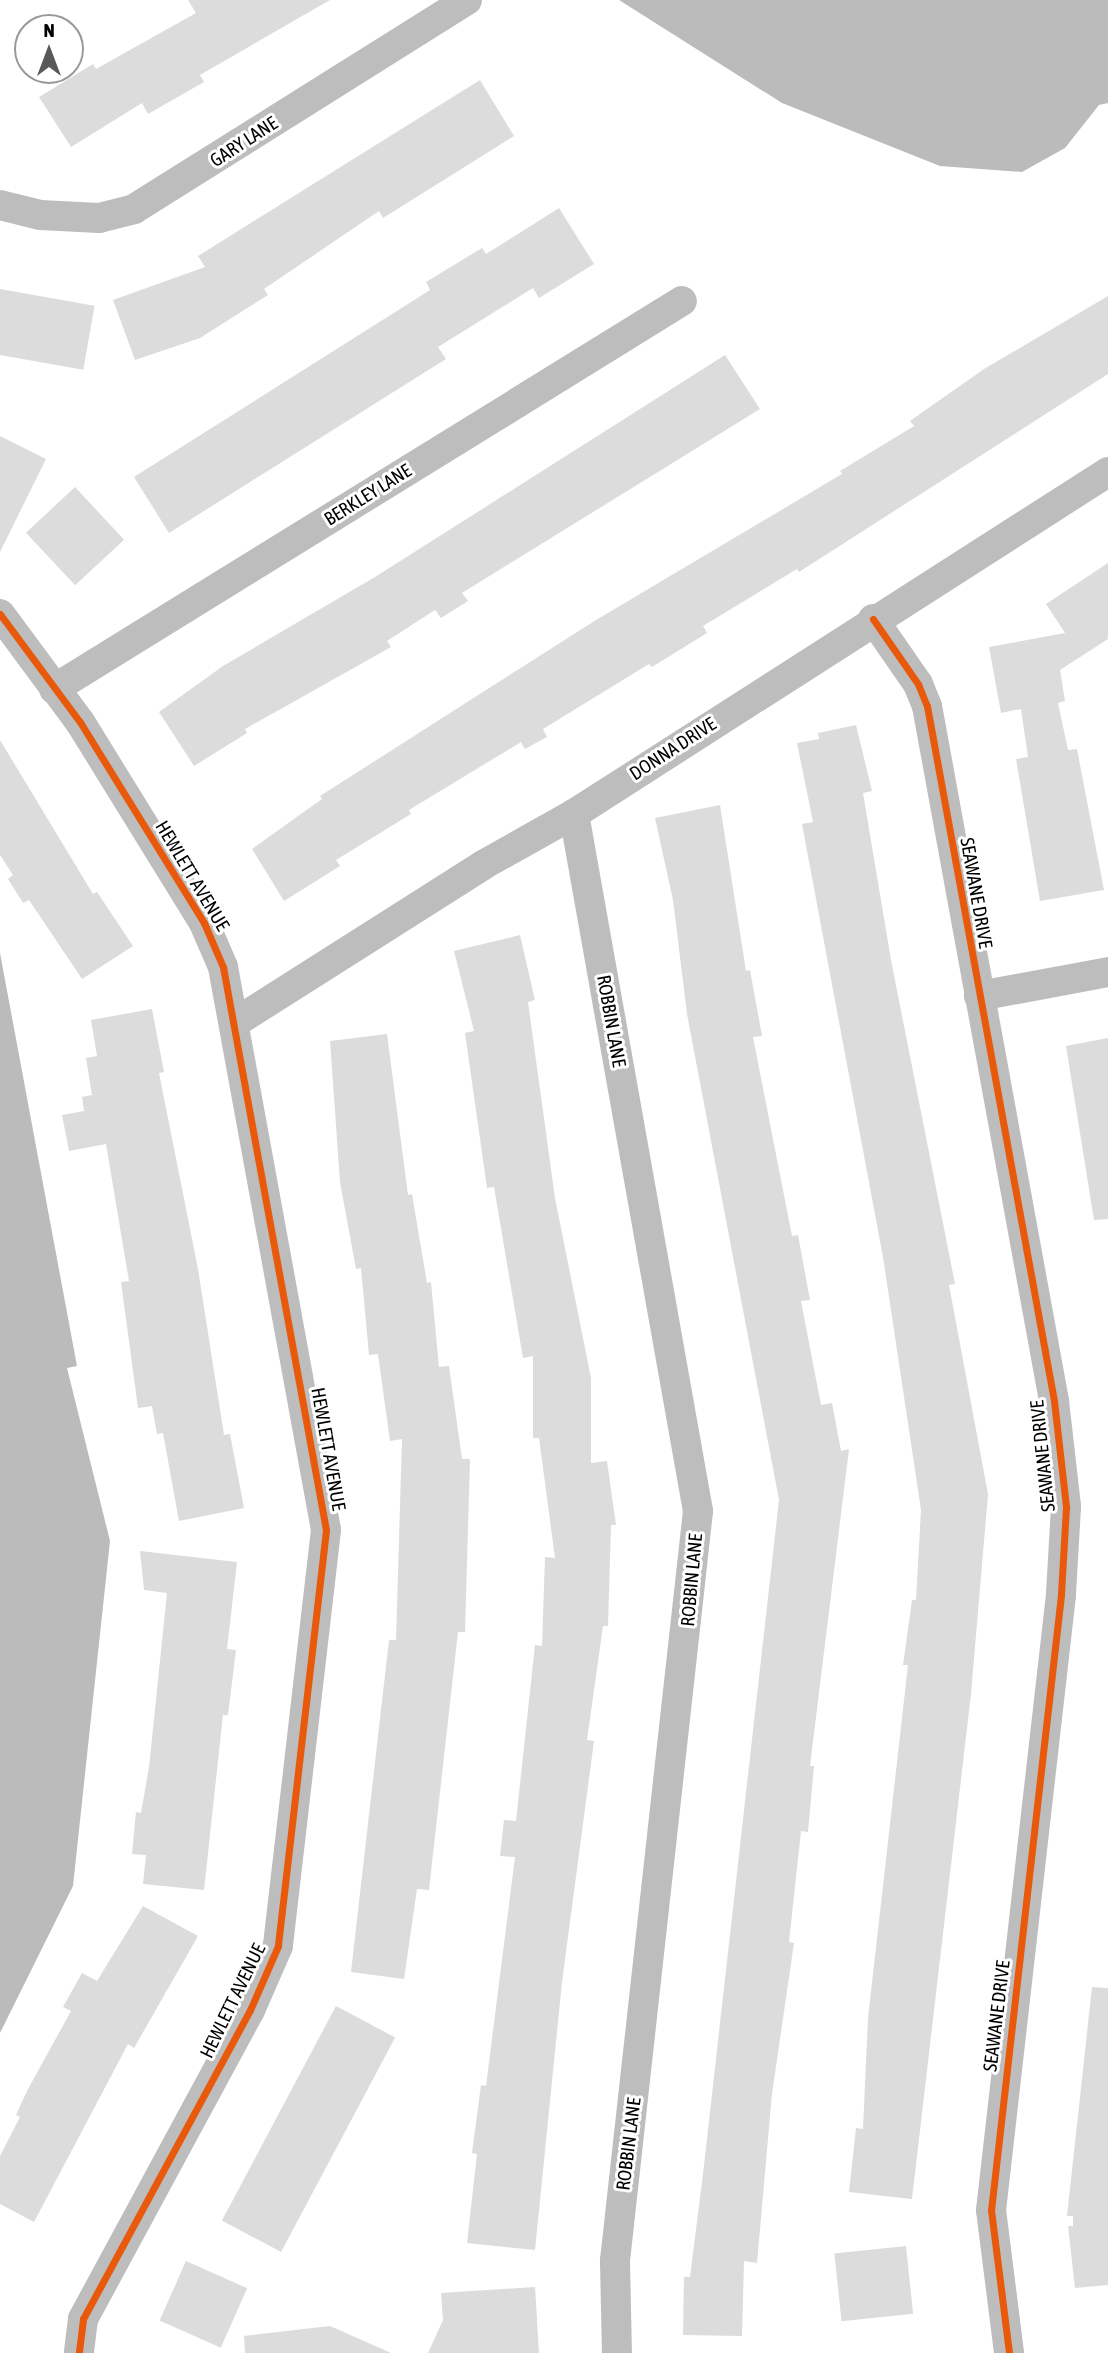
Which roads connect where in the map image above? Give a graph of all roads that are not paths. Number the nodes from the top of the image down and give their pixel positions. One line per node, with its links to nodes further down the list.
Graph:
1 (467, 0): 2 (street, GARY LANE)
2 (0, 205)
3 (682, 301): 7 (street, BERKLEY LANE)
4 (1108, 472): 6 (street, DONNA DRIVE)
5 (0, 614): 7 (street, HEWLETT AVENUE)
6 (873, 619): 8 (street, DONNA DRIVE); 10 (street, SEAWANE DRIVE)
7 (54, 689): 11 (street, HEWLETT AVENUE)
8 (574, 814): 11 (street, DONNA DRIVE); 13 (street, ROBBIN LANE)
9 (1108, 972): 10 (street)
10 (979, 996): 14 (street, SEAWANE DRIVE)
11 (236, 1022): 12 (street, HEWLETT AVENUE)
12 (79, 2353)
13 (617, 2353)
14 (1009, 2353)

